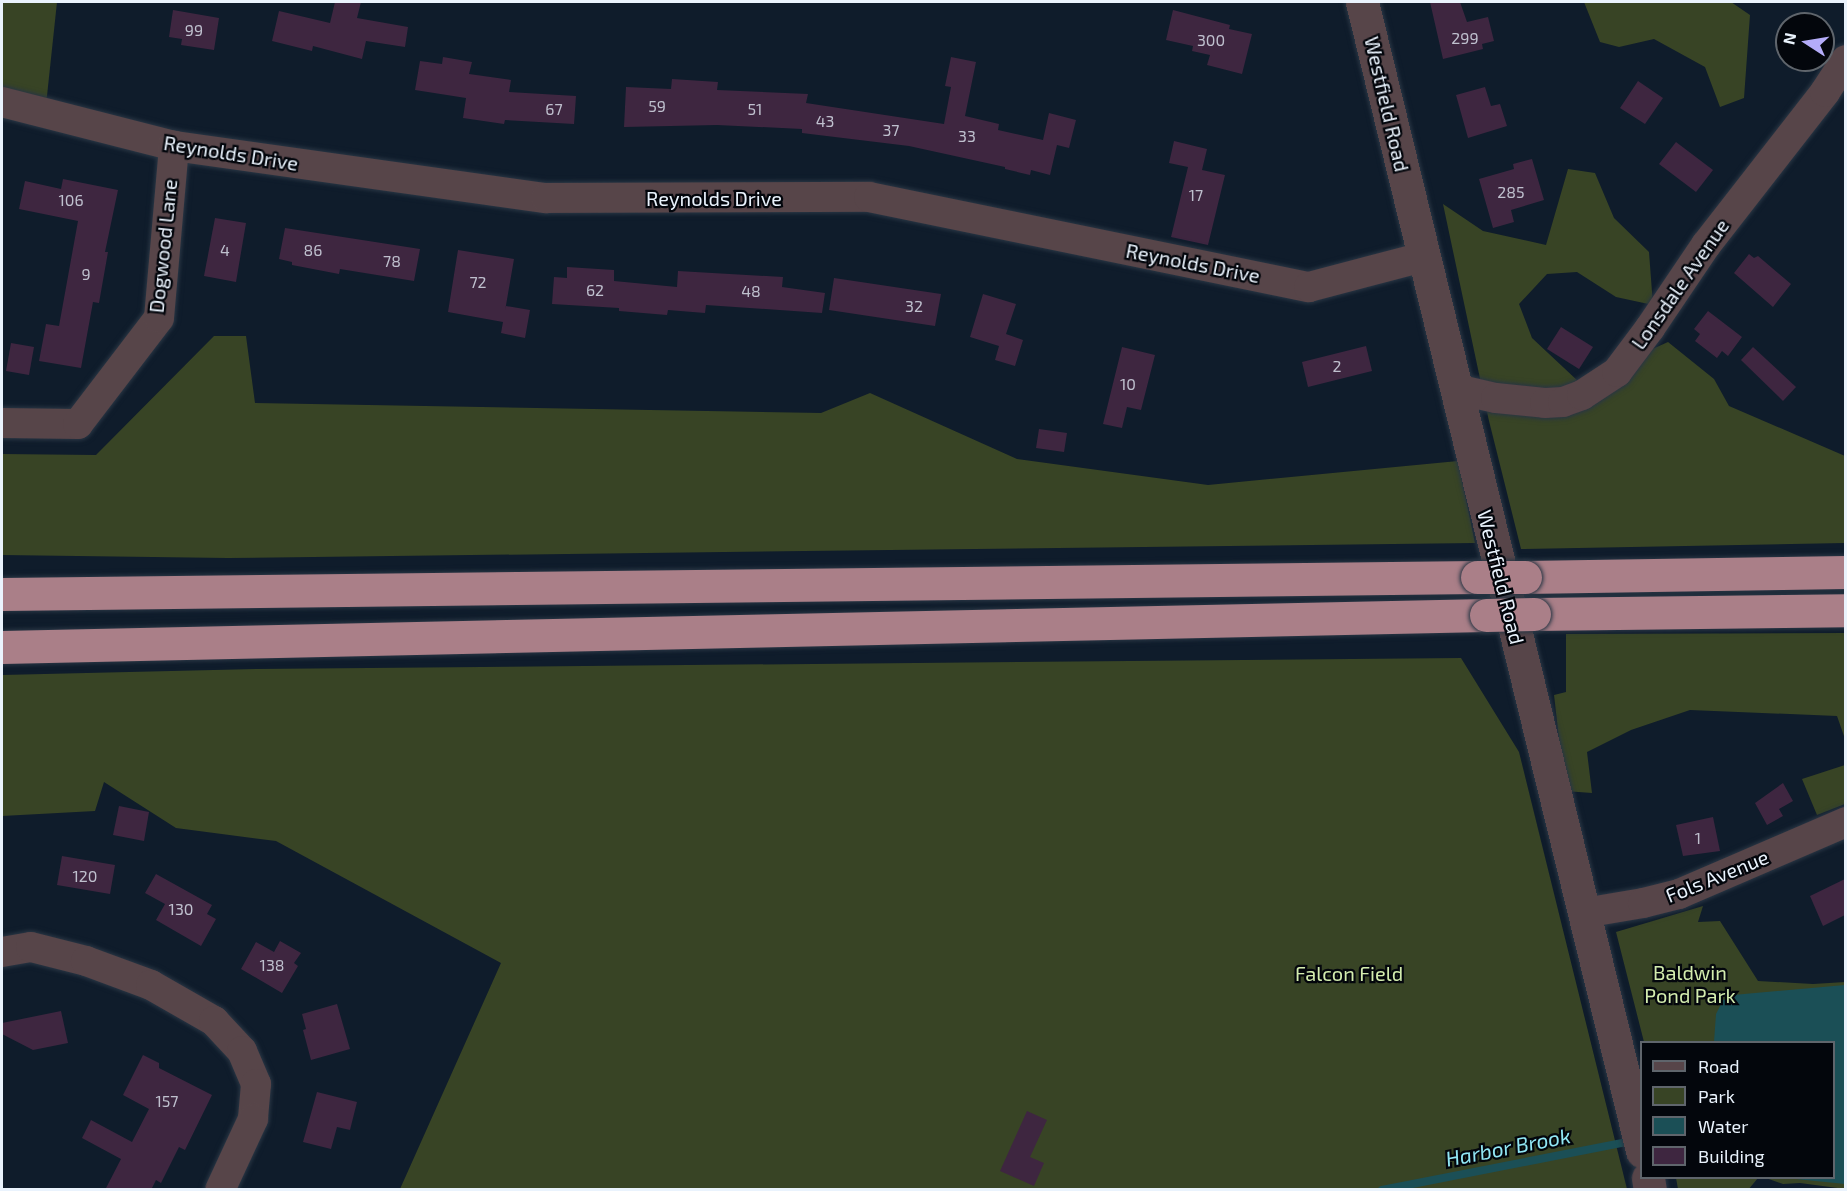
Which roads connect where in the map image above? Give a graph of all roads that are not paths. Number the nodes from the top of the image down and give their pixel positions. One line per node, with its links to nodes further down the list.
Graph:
1 (1362, 2): 5 (street, Westfield Road)
2 (1845, 60): 6 (street, Lonsdale Avenue)
3 (2, 102): 4 (street, Reynolds Drive)
4 (174, 146): 5 (street, Reynolds Drive); 7 (street, Dogwood Lane)
5 (1423, 257): 6 (street, Westfield Road)
6 (1456, 389): 13 (street, Westfield Road)
7 (2, 423)
8 (1845, 572): 9 (highway, bridge)
9 (2, 594)
10 (1845, 610): 11 (highway, bridge)
11 (2, 647)
12 (1845, 822): 13 (street, Fols Avenue)
13 (1584, 913): 15 (street, Westfield Road)
14 (2, 952): 16 (street)
15 (1639, 1141)
16 (220, 1190)

